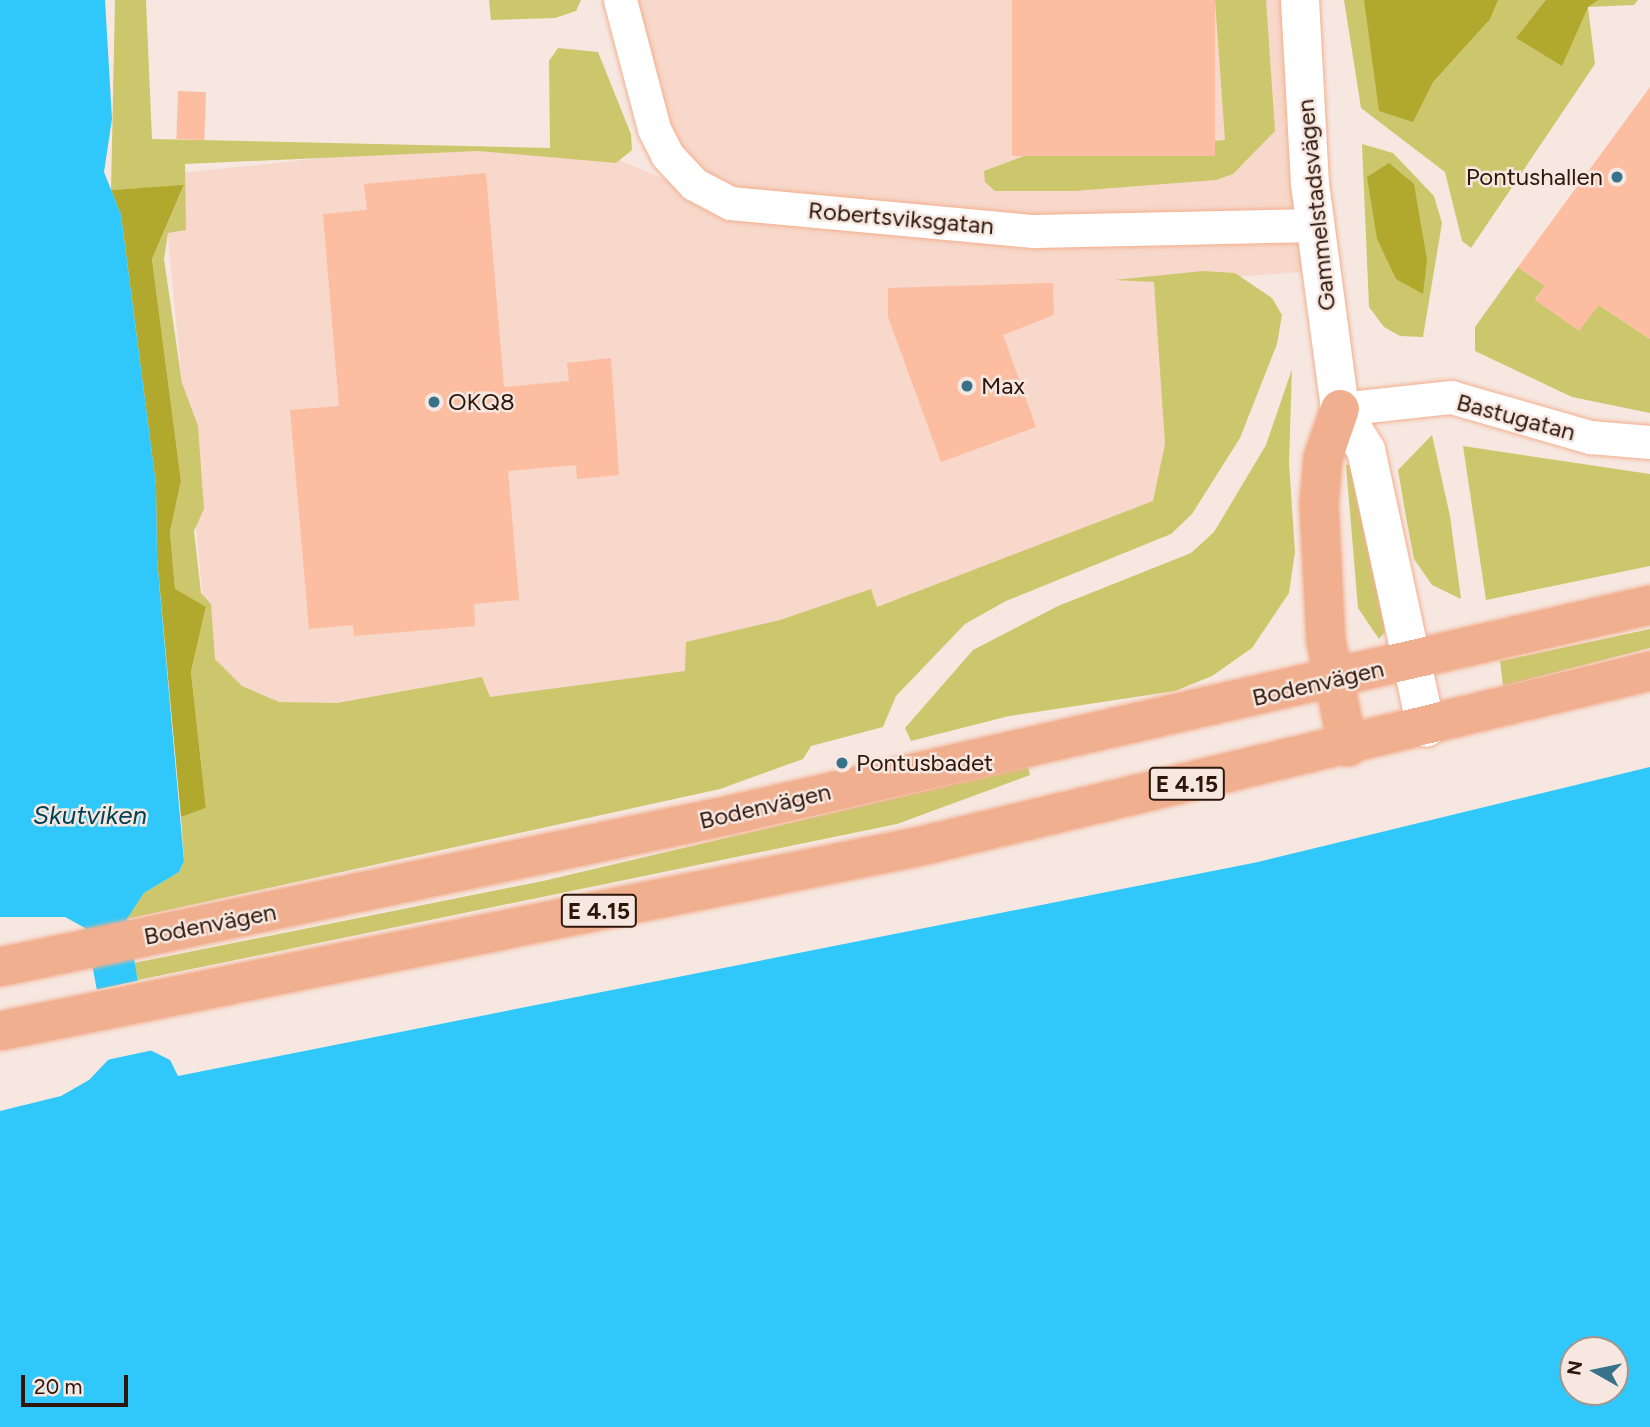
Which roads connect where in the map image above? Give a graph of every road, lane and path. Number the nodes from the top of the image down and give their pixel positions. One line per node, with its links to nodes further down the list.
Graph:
1 (620, 0): 3 (street, Robertsviksgatan)
2 (1300, 0): 3 (street, Gammelstadsvägen)
3 (1315, 225): 4 (street, Gammelstadsvägen)
4 (1340, 409): 5 (street, Bastugatan); 7 (street); 9 (main road)
5 (1650, 442)
6 (1650, 605): 7 (main road, Bodenvägen)
7 (1411, 661): 9 (main road, Bodenvägen); 10 (street)
8 (1650, 671): 10 (main road, E 4.15)
9 (1332, 680): 11 (main road); 12 (main road, Bodenvägen)
10 (1426, 728): 11 (main road, E 4.15)
11 (1348, 747): 13 (main road, E 4.15)
12 (0, 967)
13 (0, 1031)

